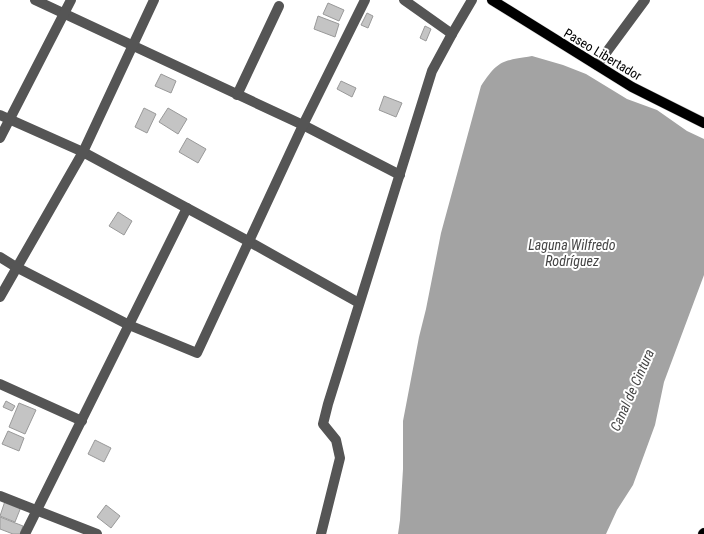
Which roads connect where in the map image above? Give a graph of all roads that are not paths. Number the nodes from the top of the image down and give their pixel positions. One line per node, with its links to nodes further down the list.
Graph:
1 (35, 0): 10 (street)
2 (71, 0): 10 (street)
3 (154, 0): 12 (street)
4 (365, 0): 17 (street)
5 (404, 0): 11 (street)
6 (472, 0): 11 (street)
7 (492, 0): 13 (main road, Paseo Libertador)
8 (645, 0): 13 (street)
9 (279, 6): 14 (street)
10 (64, 14): 12 (street); 15 (street)
11 (452, 34): 20 (street)
12 (132, 45): 14 (street); 19 (street)
13 (597, 65): 16 (main road, Paseo Libertador)
14 (237, 94): 17 (street)
15 (5, 117): 18 (street); 19 (street)
16 (704, 123)
17 (303, 125): 20 (street); 22 (street)
18 (0, 138)
19 (84, 152): 21 (street); 24 (street)
20 (400, 175): 26 (street)
21 (187, 208): 22 (street); 27 (street)
22 (248, 241): 26 (street); 27 (street)
23 (0, 257): 24 (street)
24 (16, 267): 25 (street); 27 (street)
25 (0, 298)
26 (359, 303): 34 (street)
27 (129, 325): 29 (street)
28 (0, 384): 29 (street)
29 (82, 421): 31 (street)
30 (0, 496): 31 (street)
31 (37, 511): 32 (street); 33 (street)
32 (25, 534)
33 (96, 534)
34 (320, 534)

